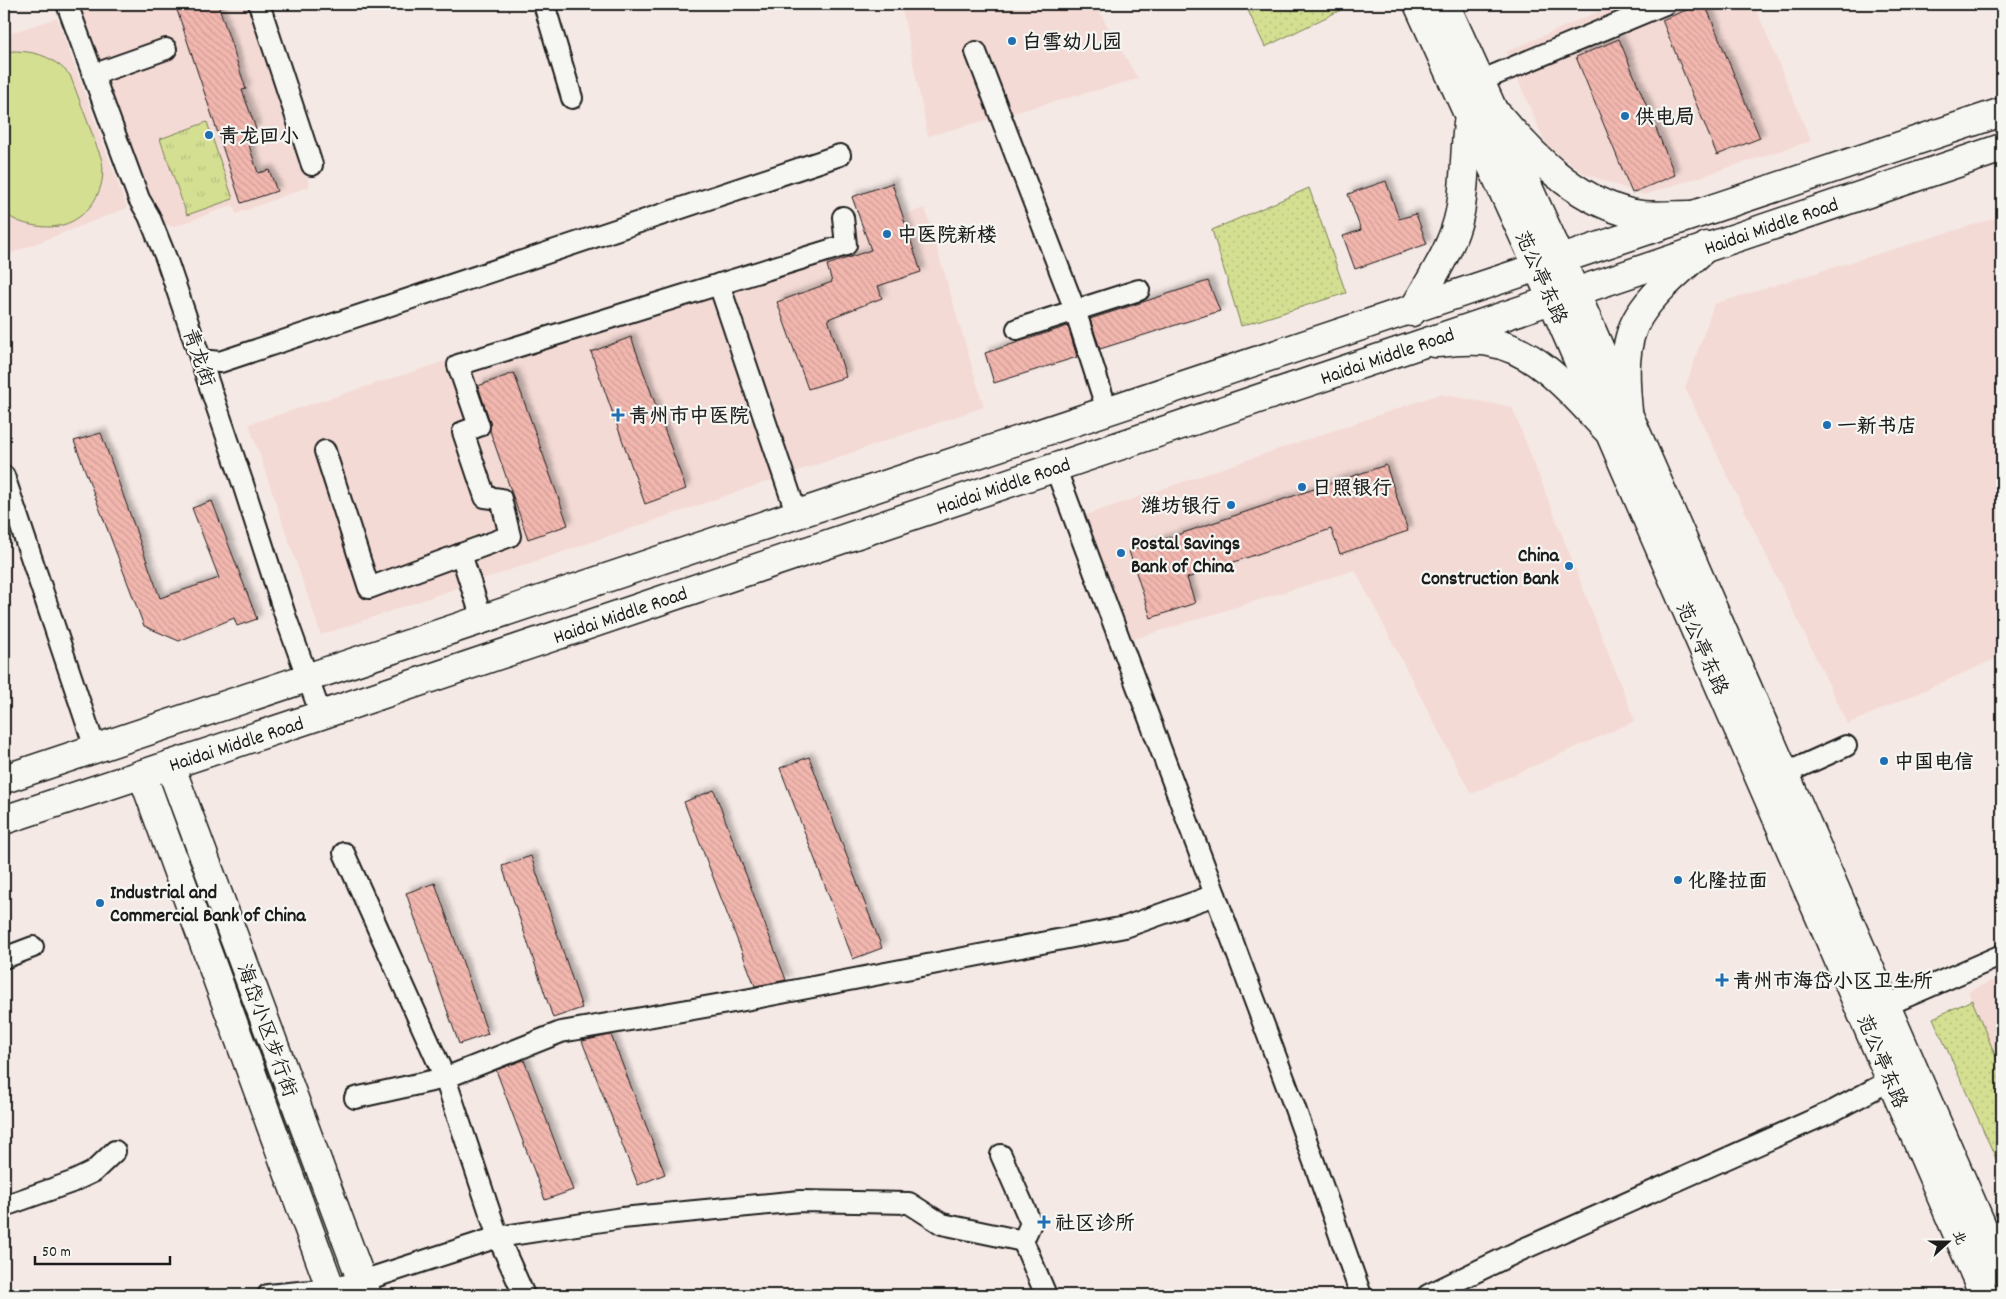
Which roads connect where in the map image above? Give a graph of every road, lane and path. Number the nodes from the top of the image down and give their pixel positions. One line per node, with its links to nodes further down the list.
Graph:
1 (67, 4): 9 (street, 青龙街)
2 (259, 4): 16 (street)
3 (544, 4): 11 (street)
4 (1418, 4): 12 (main road, 范公亭东路)
5 (1445, 4): 10 (main road, 范公亭东路)
6 (1665, 4): 10 (street)
7 (166, 49): 9 (street)
8 (976, 52): 24 (street)
9 (94, 74): 28 (street, 青龙街)
10 (1480, 80): 12 (main road, 范公亭东路)
11 (572, 98)
12 (1481, 112): 17 (main road); 20 (main road, 范公亭东路); 25 (main road)
13 (2002, 112): 17 (main road, Haidai Middle Road)
14 (2002, 148): 19 (main road, Haidai Middle Road)
15 (840, 155): 28 (street)
16 (312, 165)
17 (1698, 216): 20 (main road, Haidai Middle Road)
18 (843, 217): 21 (street)
19 (1707, 246): 23 (main road, Haidai Middle Road); 30 (main road)
20 (1551, 266): 23 (main road, 范公亭东路); 25 (main road, Haidai Middle Road)
21 (719, 284): 34 (street); 35 (street)
22 (1139, 290): 24 (street)
23 (1563, 296): 27 (main road, Haidai Middle Road); 30 (main road, 范公亭东路)
24 (1075, 310): 26 (street); 29 (street)
25 (1412, 312): 29 (main road, Haidai Middle Road)
26 (1017, 328)
27 (1424, 343): 30 (main road); 32 (main road, Haidai Middle Road)
28 (201, 360): 37 (street, 青龙街)
29 (1108, 413): 34 (main road, Haidai Middle Road)
30 (1618, 422): 42 (main road, 范公亭东路); 53 (main road, 范公亭东路)
31 (325, 451): 35 (street)
32 (1055, 467): 38 (main road, Haidai Middle Road); 47 (street)
33 (4, 476): 40 (street)
34 (797, 515): 36 (main road, Haidai Middle Road)
35 (461, 554): 36 (street)
36 (482, 619): 37 (main road, Haidai Middle Road)
37 (308, 677): 38 (street, 青龙街); 40 (main road, Haidai Middle Road)
38 (321, 715): 41 (main road, Haidai Middle Road)
39 (1846, 746): 42 (street)
40 (95, 748): 44 (main road, Haidai Middle Road)
41 (170, 765): 43 (main road, Haidai Middle Road); 61 (main road, 海岱小区步行街)
42 (1786, 773): 51 (main road, 范公亭东路)
43 (142, 774): 45 (main road, Haidai Middle Road); 62 (main road, 海岱小区步行街)
44 (4, 779)
45 (4, 820)
46 (344, 853): 52 (street)
47 (1214, 895): 52 (street); 66 (street)
48 (33, 948): 50 (street)
49 (2002, 955): 51 (street)
50 (4, 958)
51 (1887, 1005): 60 (main road, 范公亭东路)
52 (445, 1078): 54 (street); 58 (street)
53 (1891, 1080): 67 (street); 68 (main road, 范公亭东路)
54 (355, 1098)
55 (115, 1151): 57 (street)
56 (1002, 1155): 59 (street)
57 (4, 1206)
58 (498, 1237): 59 (street); 61 (street); 64 (street)
59 (1023, 1241): 65 (street)
60 (2002, 1272)
61 (364, 1288): 62 (street)
62 (332, 1292): 63 (street)
63 (268, 1295)
64 (524, 1295)
65 (1046, 1295)
66 (1361, 1295)
67 (1428, 1295)
68 (1984, 1295)

